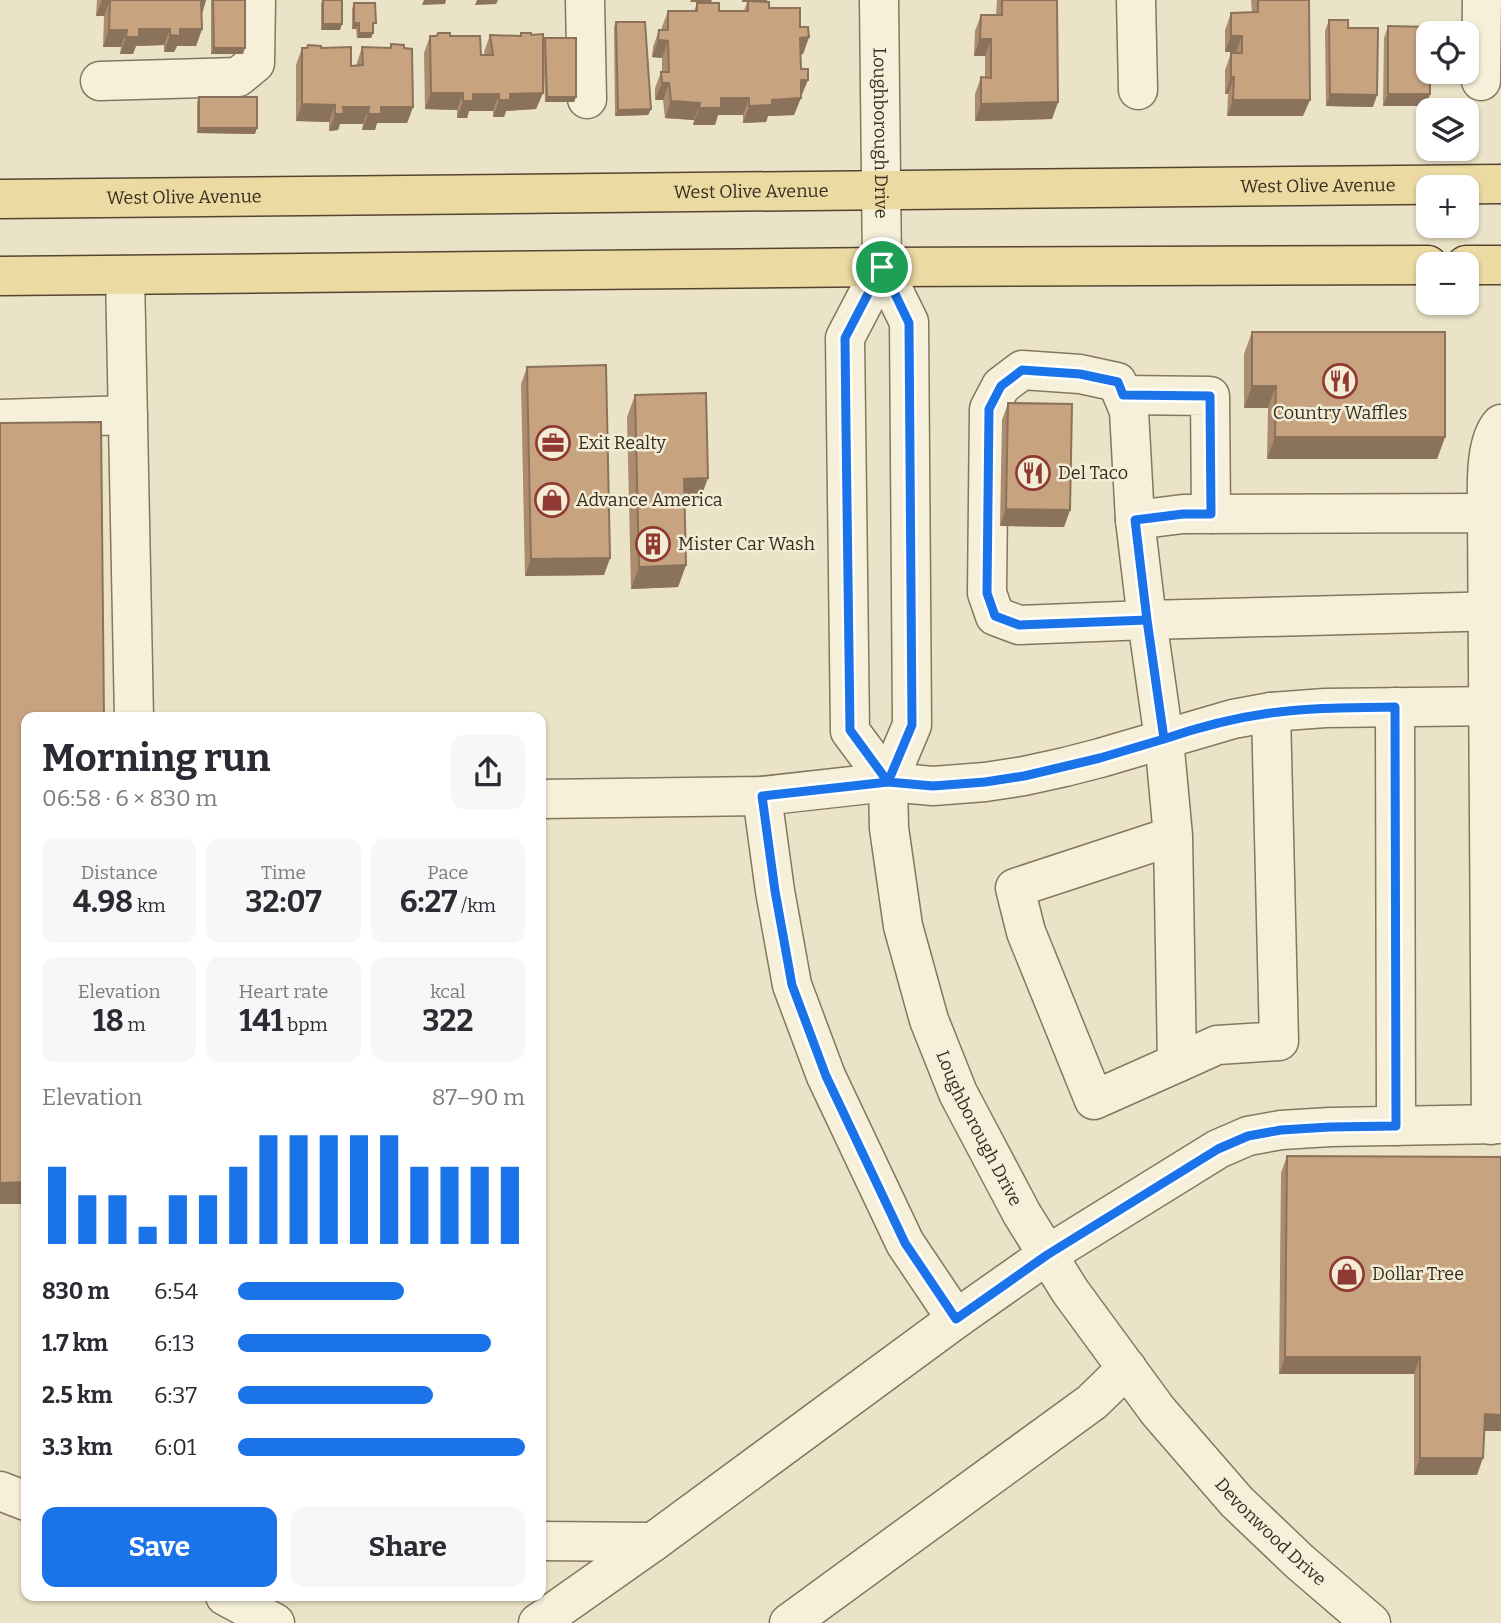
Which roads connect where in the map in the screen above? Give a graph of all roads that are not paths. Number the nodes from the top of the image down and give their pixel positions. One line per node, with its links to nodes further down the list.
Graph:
1 (256, 0): 6 (street)
2 (585, 0): 9 (street)
3 (879, 0): 11 (street, Loughborough Drive)
4 (1136, 0): 8 (street)
5 (1482, 0): 7 (street)
6 (100, 81)
7 (1481, 81)
8 (1138, 90)
9 (587, 99)
10 (1501, 184): 11 (main road, West Olive Avenue)
11 (882, 190): 12 (main road, West Olive Avenue); 16 (street, Loughborough Drive)
12 (0, 199)
13 (1501, 264): 15 (main road)
14 (1416, 265): 16 (main road)
15 (1479, 265)
16 (882, 267): 17 (main road); 33 (street, Loughborough Drive); 33 (street, Loughborough Drive)
17 (124, 275): 18 (main road); 20 (street)
18 (0, 276)
19 (1123, 395): 24 (street); 25 (street); 27 (street)
20 (128, 415): 21 (street); 30 (street)
21 (0, 419)
22 (1501, 424): 23 (street)
23 (1494, 513): 24 (street); 26 (street)
24 (1211, 514): 25 (street)
25 (1135, 520): 27 (street)
26 (1494, 611): 27 (street); 29 (street)
27 (1147, 620): 32 (street)
28 (1395, 707): 29 (street); 31 (street); 39 (street)
29 (1494, 707): 38 (street)
30 (134, 712)
31 (1271, 712): 32 (street); 37 (street)
32 (1164, 739): 33 (street); 36 (street)
33 (888, 782): 34 (street); 40 (street, Loughborough Drive)
34 (762, 796): 35 (street); 41 (street)
35 (546, 799)
36 (1173, 836): 37 (street); 37 (street)
37 (1177, 1063)
38 (1496, 1124): 39 (street)
39 (1396, 1126): 40 (street)
40 (1047, 1255): 41 (street); 42 (street, Loughborough Drive)
41 (956, 1319): 47 (street)
42 (1127, 1368): 43 (street, Loughborough Drive); 51 (street)
43 (1176, 1432): 52 (street, Devonwood Drive)
44 (0, 1491): 45 (street)
45 (21, 1499)
46 (546, 1541): 47 (street)
47 (653, 1542): 50 (street)
48 (234, 1601): 49 (street)
49 (275, 1623)
50 (538, 1623)
51 (789, 1623)
52 (1371, 1623)

